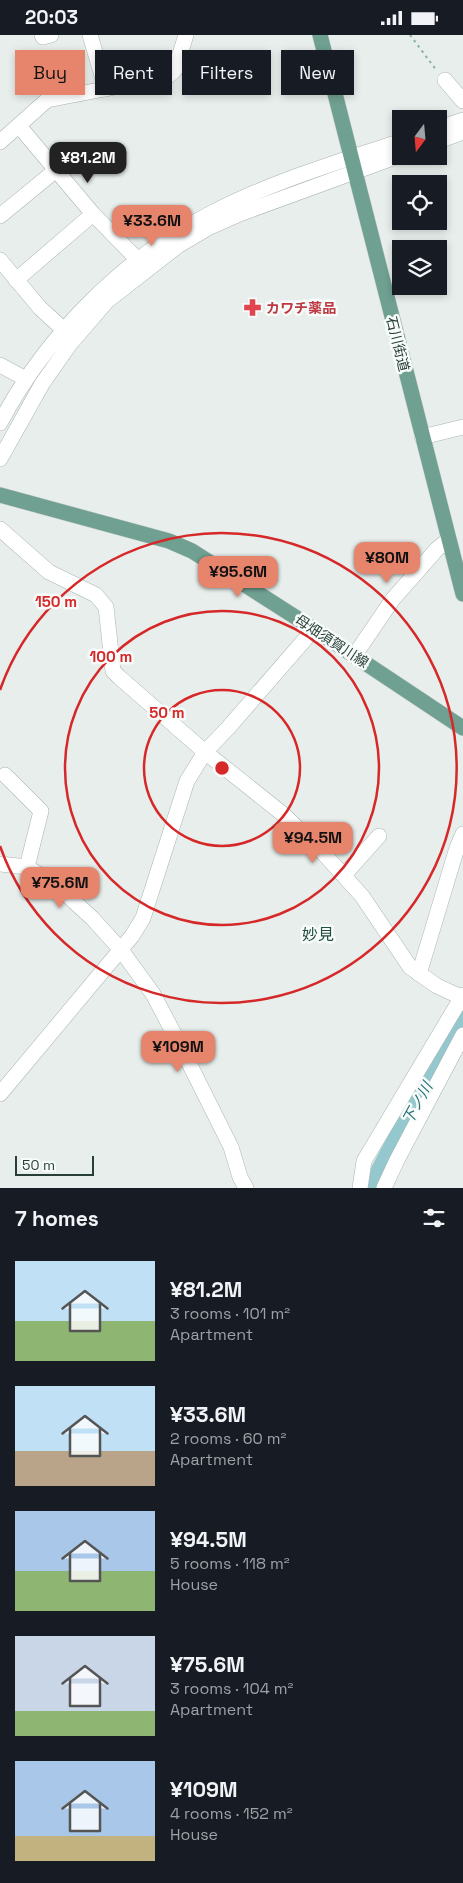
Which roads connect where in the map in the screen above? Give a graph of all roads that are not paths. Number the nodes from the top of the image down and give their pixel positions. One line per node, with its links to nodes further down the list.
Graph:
1 (42, 35): 2 (street)
2 (51, 35)
3 (90, 35): 6 (street)
4 (186, 35): 7 (street)
5 (320, 35): 19 (main road, 石川街道)
6 (95, 52)
7 (172, 73)
8 (445, 80): 10 (street)
9 (95, 91): 13 (street)
10 (463, 101)
11 (463, 120): 12 (street)
12 (448, 125)
13 (19, 126): 16 (street); 20 (street)
14 (463, 132): 15 (street)
15 (448, 138)
16 (0, 142)
17 (392, 146): 19 (street)
18 (392, 157): 19 (street)
19 (353, 165): 23 (street); 31 (street); 32 (main road, 石川街道)
20 (56, 170): 21 (street); 22 (street)
21 (93, 214): 23 (street); 25 (street)
22 (0, 216)
23 (138, 260): 26 (street)
24 (0, 261): 25 (street)
25 (16, 280): 26 (street)
26 (64, 330): 28 (street)
27 (0, 365): 28 (street)
28 (26, 379): 29 (street)
29 (0, 423)
30 (463, 427): 32 (street)
31 (12, 435): 33 (street); 34 (street)
32 (422, 437): 37 (main road, 石川街道)
33 (0, 450)
34 (0, 459)
35 (0, 495): 39 (main road, 母畑須賀川線)
36 (0, 529): 42 (street)
37 (448, 540): 38 (main road, 石川街道); 40 (street)
38 (463, 594)
39 (314, 629): 40 (main road, 母畑須賀川線); 42 (street)
40 (354, 656): 41 (main road, 母畑須賀川線)
41 (463, 728)
42 (205, 751): 48 (street); 49 (street)
43 (5, 775): 47 (street)
44 (463, 834): 50 (street)
45 (379, 836): 48 (street)
46 (0, 864): 47 (street)
47 (27, 867): 49 (street)
48 (344, 875): 50 (street)
49 (121, 949): 53 (street); 54 (street)
50 (419, 975): 51 (street)
51 (462, 997): 55 (street)
52 (463, 1035): 56 (street)
53 (0, 1094)
54 (246, 1188)
55 (360, 1188)
56 (384, 1188)

